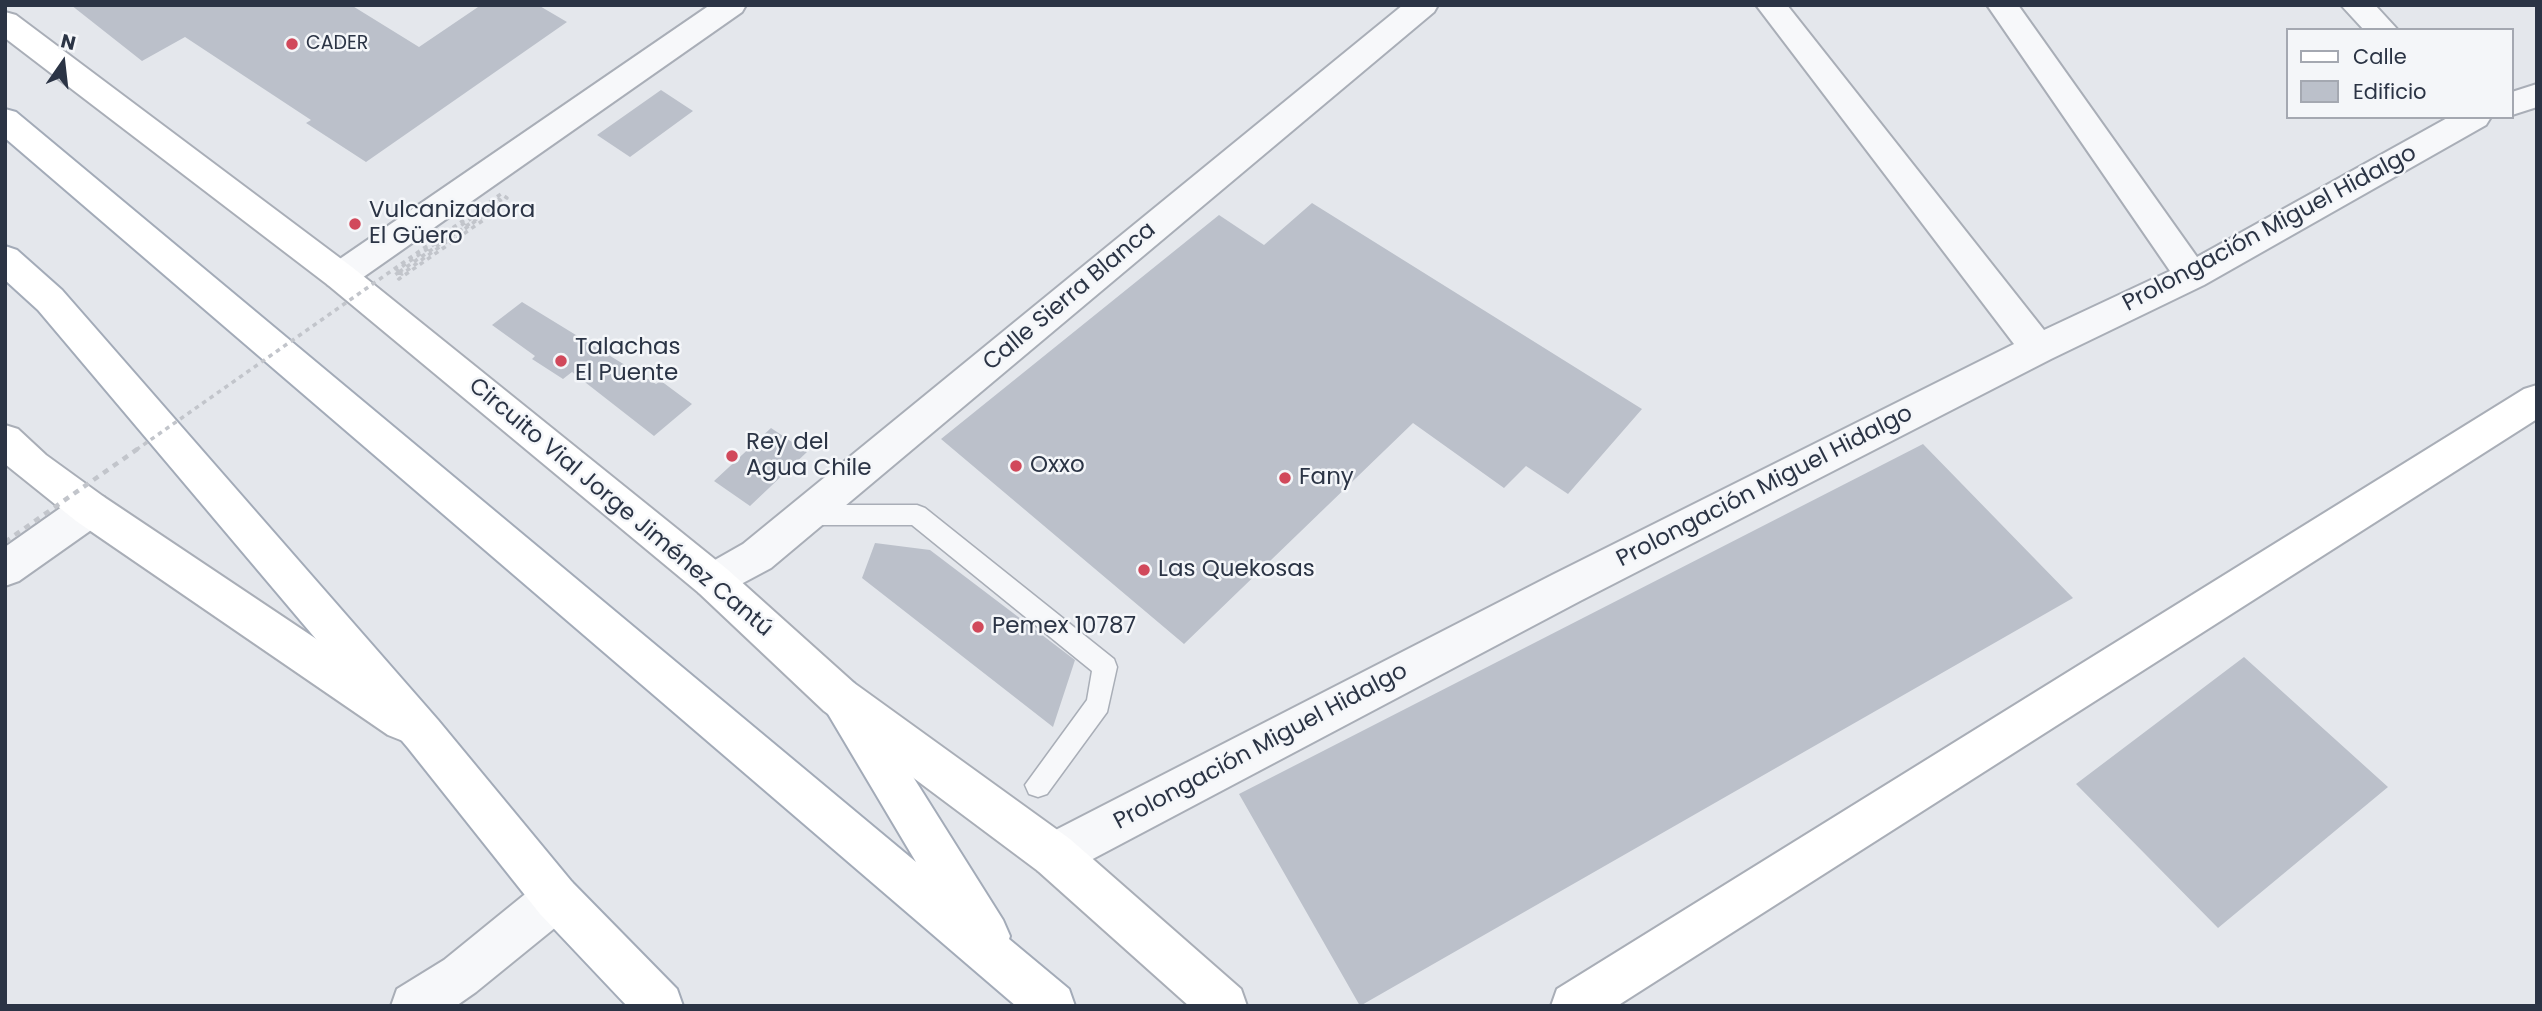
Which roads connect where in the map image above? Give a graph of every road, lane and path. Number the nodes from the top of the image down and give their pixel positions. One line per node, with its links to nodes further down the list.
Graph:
1 (731, 5): 14 (street)
2 (1423, 5): 20 (street, Calle Sierra Blanca)
3 (1771, 5): 16 (street)
4 (2003, 5): 15 (street)
5 (2356, 5): 7 (street)
6 (5, 22): 14 (street, Circuito Vial Jorge Jiménez Cantú)
7 (2381, 28)
8 (2537, 95): 9 (street)
9 (2514, 103)
10 (2471, 119): 15 (street, Prolongación Miguel Hidalgo)
11 (5, 120): 29 (street)
12 (497, 205): 21 (path, bridge)
13 (5, 259): 25 (street)
14 (340, 276): 23 (street, Circuito Vial Jorge Jiménez Cantú)
15 (2192, 276): 16 (street, Prolongación Miguel Hidalgo)
16 (2038, 349): 27 (street, Prolongación Miguel Hidalgo)
17 (2537, 400): 34 (street)
18 (5, 440): 19 (street)
19 (90, 509): 22 (street); 25 (street)
20 (807, 515): 23 (street, Calle Sierra Blanca); 26 (lane)
21 (5, 542)
22 (5, 569)
23 (713, 581): 24 (street, Circuito Vial Jorge Jiménez Cantú)
24 (839, 697): 27 (street, Circuito Vial Jorge Jiménez Cantú); 29 (street)
25 (423, 734): 28 (street)
26 (1038, 785)
27 (1054, 855): 33 (street, Circuito Vial Jorge Jiménez Cantú)
28 (556, 898): 30 (street); 31 (street)
29 (1007, 967): 32 (street)
30 (414, 1006)
31 (660, 1006)
32 (1052, 1006)
33 (1224, 1006)
34 (1574, 1006)

